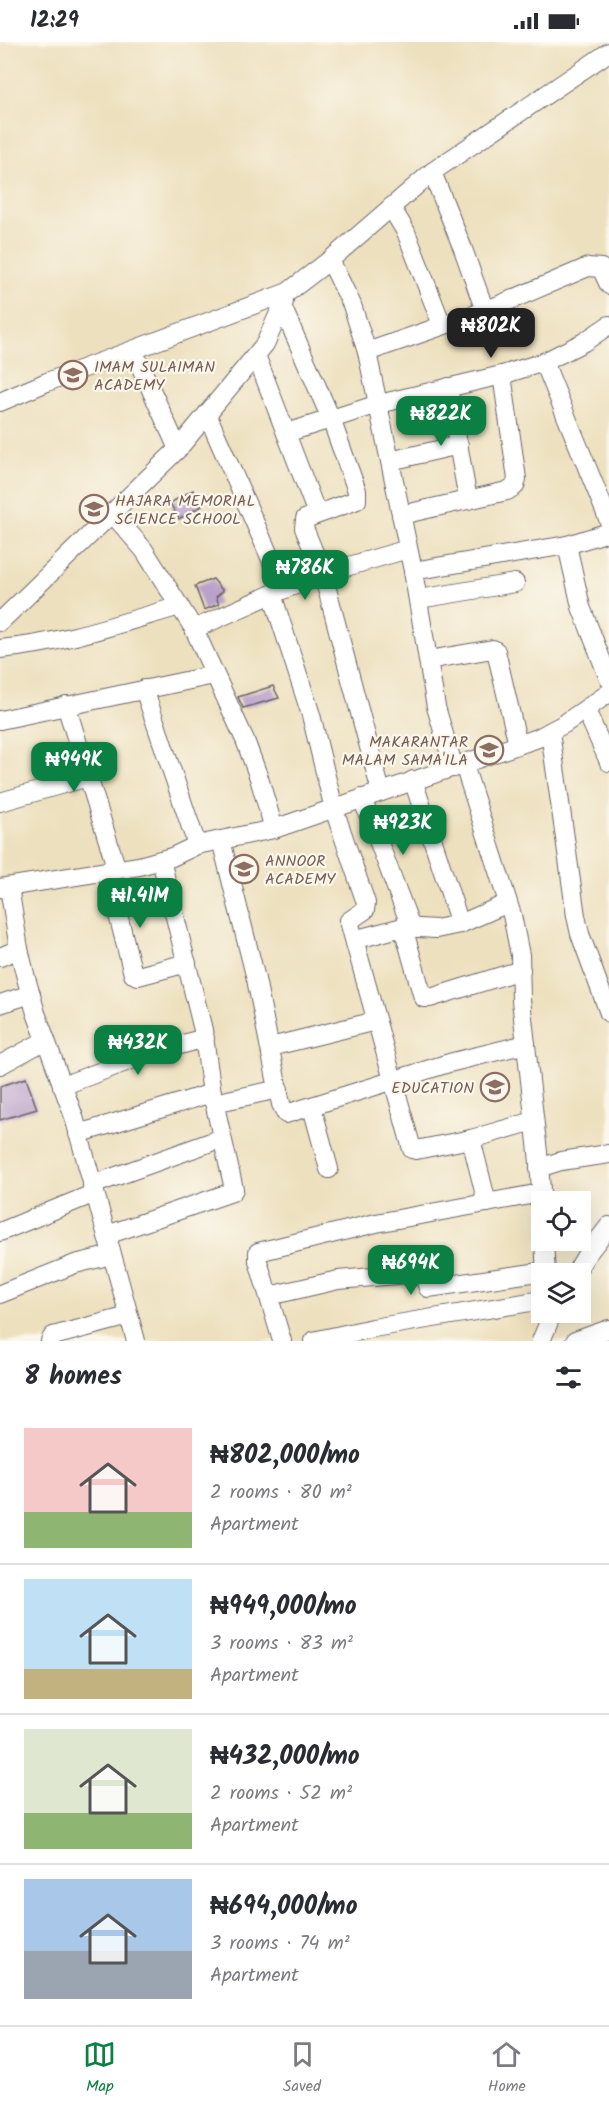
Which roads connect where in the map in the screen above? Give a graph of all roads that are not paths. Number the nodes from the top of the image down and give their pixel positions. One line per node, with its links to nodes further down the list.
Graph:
1 (609, 52): 2 (street)
2 (432, 172): 3 (street); 7 (street)
3 (392, 207): 4 (street); 8 (street)
4 (330, 261): 6 (street); 11 (street)
5 (609, 285): 7 (street)
6 (285, 299): 10 (street); 12 (street); 19 (street)
7 (485, 310): 8 (street)
8 (441, 325): 11 (street)
9 (609, 325): 13 (street)
10 (133, 350): 16 (street); 22 (street)
11 (367, 352): 17 (street)
12 (256, 355): 18 (street); 20 (street)
13 (544, 362): 14 (street); 28 (street)
14 (502, 375): 15 (street); 24 (street)
15 (448, 387): 17 (street); 21 (street)
16 (0, 402)
17 (379, 404): 19 (street); 23 (street)
18 (207, 414): 22 (street); 35 (street)
19 (331, 419): 20 (street); 26 (street)
20 (286, 433): 26 (street)
21 (459, 445): 23 (street); 24 (street)
22 (178, 449): 25 (street)
23 (390, 461): 27 (street)
24 (468, 500): 27 (street)
25 (112, 513): 37 (street); 38 (street)
26 (317, 514): 33 (street)
27 (401, 515): 31 (street)
28 (609, 521)
29 (609, 532): 30 (street)
30 (567, 545): 32 (street); 43 (street)
31 (408, 549): 32 (street); 33 (street)
32 (413, 571): 36 (street)
33 (323, 574): 35 (street); 55 (street)
34 (515, 583): 36 (street)
35 (278, 592): 39 (street); 58 (street)
36 (419, 599): 41 (street)
37 (180, 606): 39 (street); 40 (street)
38 (0, 622)
39 (194, 629): 42 (street)
40 (0, 649)
41 (428, 660): 50 (street); 52 (street)
42 (214, 675): 44 (street); 59 (street)
43 (609, 679)
44 (144, 689): 46 (street); 61 (street)
45 (609, 693): 47 (street)
46 (66, 705): 48 (street); 53 (street)
47 (586, 710): 49 (street); 51 (street)
48 (1, 718)
49 (550, 732): 50 (street); 75 (street)
50 (518, 745): 52 (street)
51 (609, 762)
52 (459, 766): 54 (street); 65 (street)
53 (88, 777): 57 (street); 63 (street)
54 (413, 780): 55 (street); 66 (street)
55 (381, 792): 56 (street)
56 (362, 798): 58 (street); 67 (street)
57 (0, 802)
58 (334, 809): 59 (street); 68 (street)
59 (274, 830): 60 (street)
60 (221, 840): 61 (street); 80 (street)
61 (197, 845): 62 (street)
62 (161, 860): 63 (street); 71 (street)
63 (112, 871): 64 (street); 71 (street)
64 (5, 888): 69 (street)
65 (508, 903): 66 (street); 72 (street)
66 (460, 924): 67 (street)
67 (407, 927): 68 (street); 72 (street)
68 (355, 943): 76 (street)
69 (19, 949): 70 (street); 73 (street)
70 (0, 957)
71 (187, 963): 77 (street)
72 (521, 970): 79 (street)
73 (31, 994): 74 (street); 78 (street)
74 (0, 1004)
75 (609, 1013)
76 (376, 1021): 80 (street); 82 (street)
77 (205, 1038): 83 (street); 85 (street)
78 (46, 1040): 81 (street); 83 (street)
79 (526, 1044): 82 (street); 87 (street)
80 (270, 1047): 84 (street)
81 (0, 1065)
82 (393, 1080): 86 (street); 90 (street)
83 (62, 1086): 88 (street)
84 (279, 1089): 85 (street); 86 (street)
85 (213, 1098): 88 (street); 89 (street)
86 (312, 1107): 93 (street)
87 (534, 1121): 90 (street); 92 (street)
88 (78, 1134): 94 (street)
89 (222, 1138): 94 (street); 100 (street)
90 (471, 1139): 97 (street)
91 (609, 1154): 92 (street)
92 (540, 1168): 95 (street)
93 (329, 1169)
94 (94, 1189): 99 (street); 100 (street)
95 (541, 1191)
96 (531, 1198): 97 (street)
97 (487, 1203): 105 (street)
98 (609, 1226): 102 (street)
99 (0, 1232)
100 (106, 1235): 101 (street)
101 (112, 1255): 104 (street); 107 (street)
102 (581, 1263)
103 (531, 1274): 105 (street)
104 (0, 1294)
105 (269, 1296): 112 (street)
106 (531, 1302): 113 (street)
107 (129, 1316): 110 (street); 111 (street)
108 (548, 1323): 114 (street)
109 (609, 1329): 115 (street)
110 (50, 1341)
111 (136, 1341)
112 (282, 1341)
113 (313, 1341)
114 (541, 1341)
115 (575, 1341)

